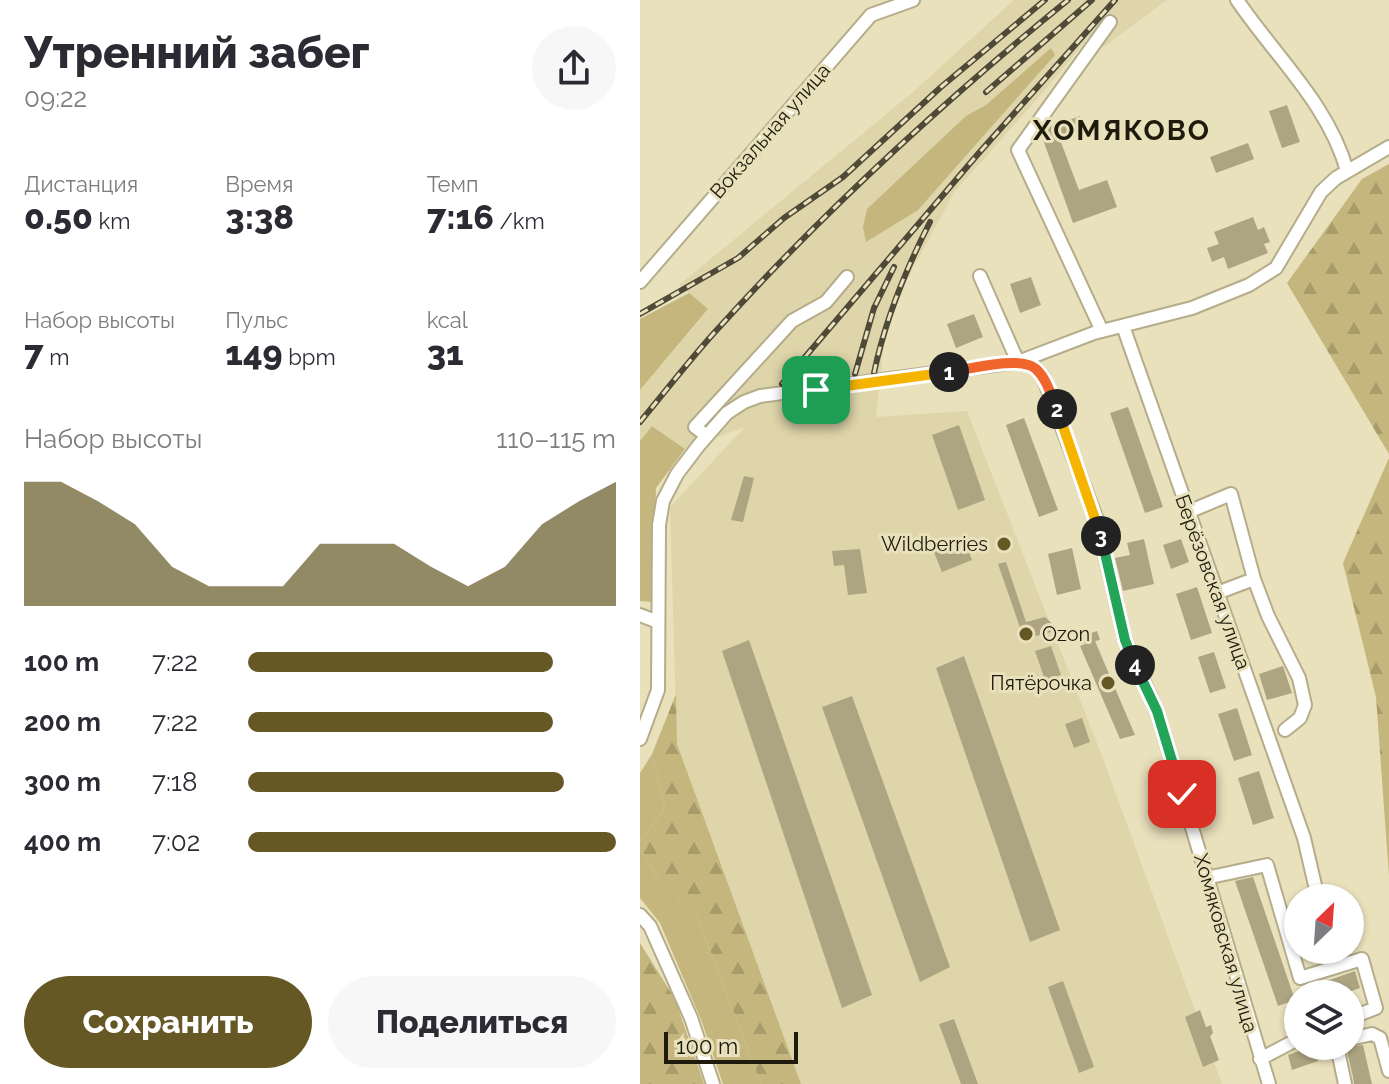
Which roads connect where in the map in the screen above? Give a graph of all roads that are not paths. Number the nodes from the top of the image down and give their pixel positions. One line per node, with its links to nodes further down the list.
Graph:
1 (865, 0): 4 (street)
2 (913, 0): 4 (street, Вокзальная улица)
3 (1237, 0): 7 (street)
4 (871, 15): 10 (street, Вокзальная улица)
5 (1110, 22): 12 (street)
6 (1389, 147): 7 (street)
7 (1347, 171): 11 (street)
8 (980, 276): 13 (street)
9 (847, 277): 14 (street)
10 (640, 282)
11 (1123, 326): 12 (street); 15 (street, Берёзовская улица)
12 (1102, 331): 13 (street)
13 (1018, 362): 14 (street); 24 (street, Хомяковская улица)
14 (707, 436): 19 (street)
15 (1188, 512): 16 (street); 17 (street, Берёзовская улица)
16 (1254, 579): 17 (street); 21 (street)
17 (1217, 593): 20 (street, Берёзовская улица)
18 (640, 615): 19 (street)
19 (658, 622): 22 (street)
20 (1263, 724): 21 (street); 23 (street, Берёзовская улица)
21 (1285, 730): 23 (street)
22 (640, 739)
23 (1272, 747): 25 (street, Берёзовская улица)
24 (1206, 878): 28 (street); 34 (street, Хомяковская улица)
25 (1315, 884)
26 (640, 915): 37 (street)
27 (1334, 964): 28 (street)
28 (1335, 967): 29 (street)
29 (1376, 1008): 30 (street); 31 (street)
30 (1364, 1013)
31 (1384, 1022)
32 (1364, 1036): 36 (street)
33 (1284, 1046): 34 (street)
34 (1260, 1059): 38 (street, Хомяковская улица)
35 (1340, 1060): 39 (street)
36 (1389, 1071)
37 (713, 1084)
38 (1269, 1084)
39 (1345, 1084)

